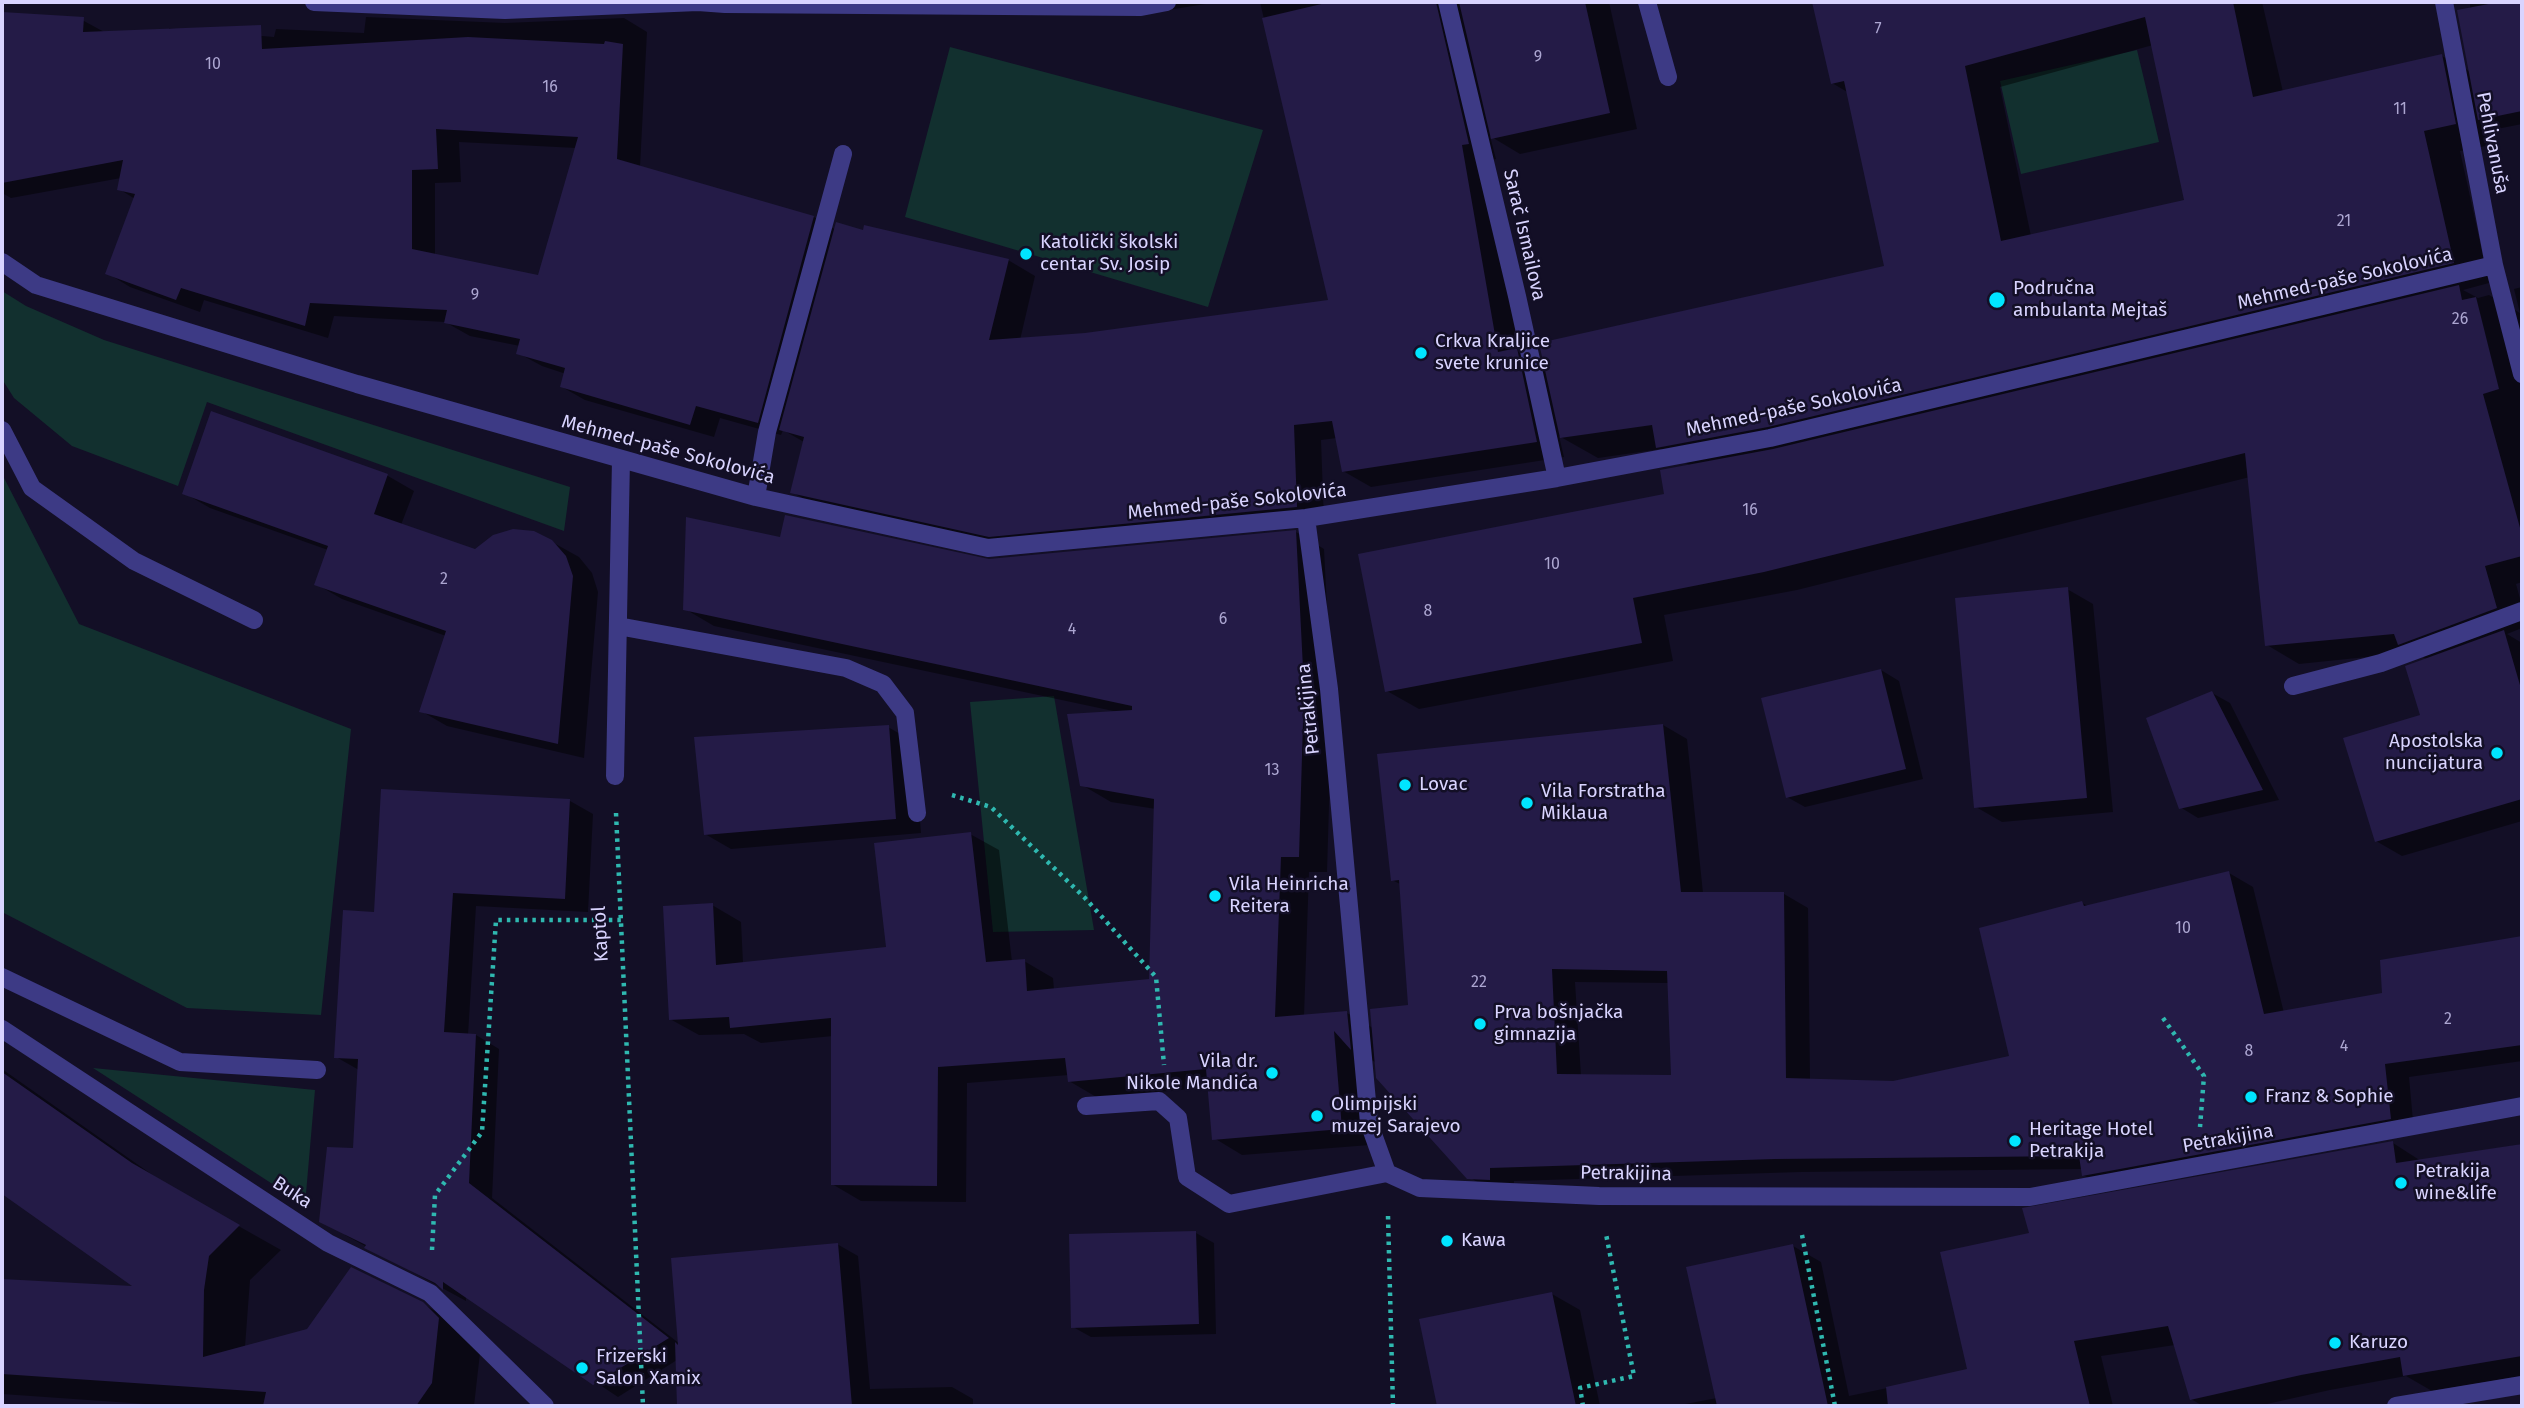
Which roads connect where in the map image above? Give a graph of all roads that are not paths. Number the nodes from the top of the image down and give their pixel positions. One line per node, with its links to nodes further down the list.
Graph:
1 (314, 2): 2 (street)
2 (1167, 2)
3 (1447, 2): 13 (street, Sarač Ismailova)
4 (1647, 2): 6 (street)
5 (2448, 2): 9 (street, Pehlivanuša)
6 (1668, 77)
7 (843, 154): 14 (street)
8 (2, 262): 12 (street, Mehmed-paše Sokolovića)
9 (2494, 265): 10 (street, Pehlivanuša); 13 (street, Mehmed-paše Sokolovića)
10 (2522, 373)
11 (2, 430): 17 (street)
12 (621, 459): 14 (street, Mehmed-paše Sokolovića); 18 (street)
13 (1557, 478): 15 (street, Mehmed-paše Sokolovića)
14 (756, 497): 15 (street, Mehmed-paše Sokolovića)
15 (1306, 518): 27 (street, Petrakijina)
16 (2522, 611): 19 (street)
17 (254, 620)
18 (618, 626): 20 (street); 21 (street)
19 (2293, 685)
20 (615, 776)
21 (917, 813)
22 (2, 977): 24 (street)
23 (2, 1029): 29 (street, Buka)
24 (317, 1070)
25 (1086, 1106): 27 (street)
26 (2522, 1106): 27 (street, Petrakijina)
27 (1387, 1173)
28 (2522, 1385): 30 (street)
29 (545, 1406)
30 (2396, 1406)

